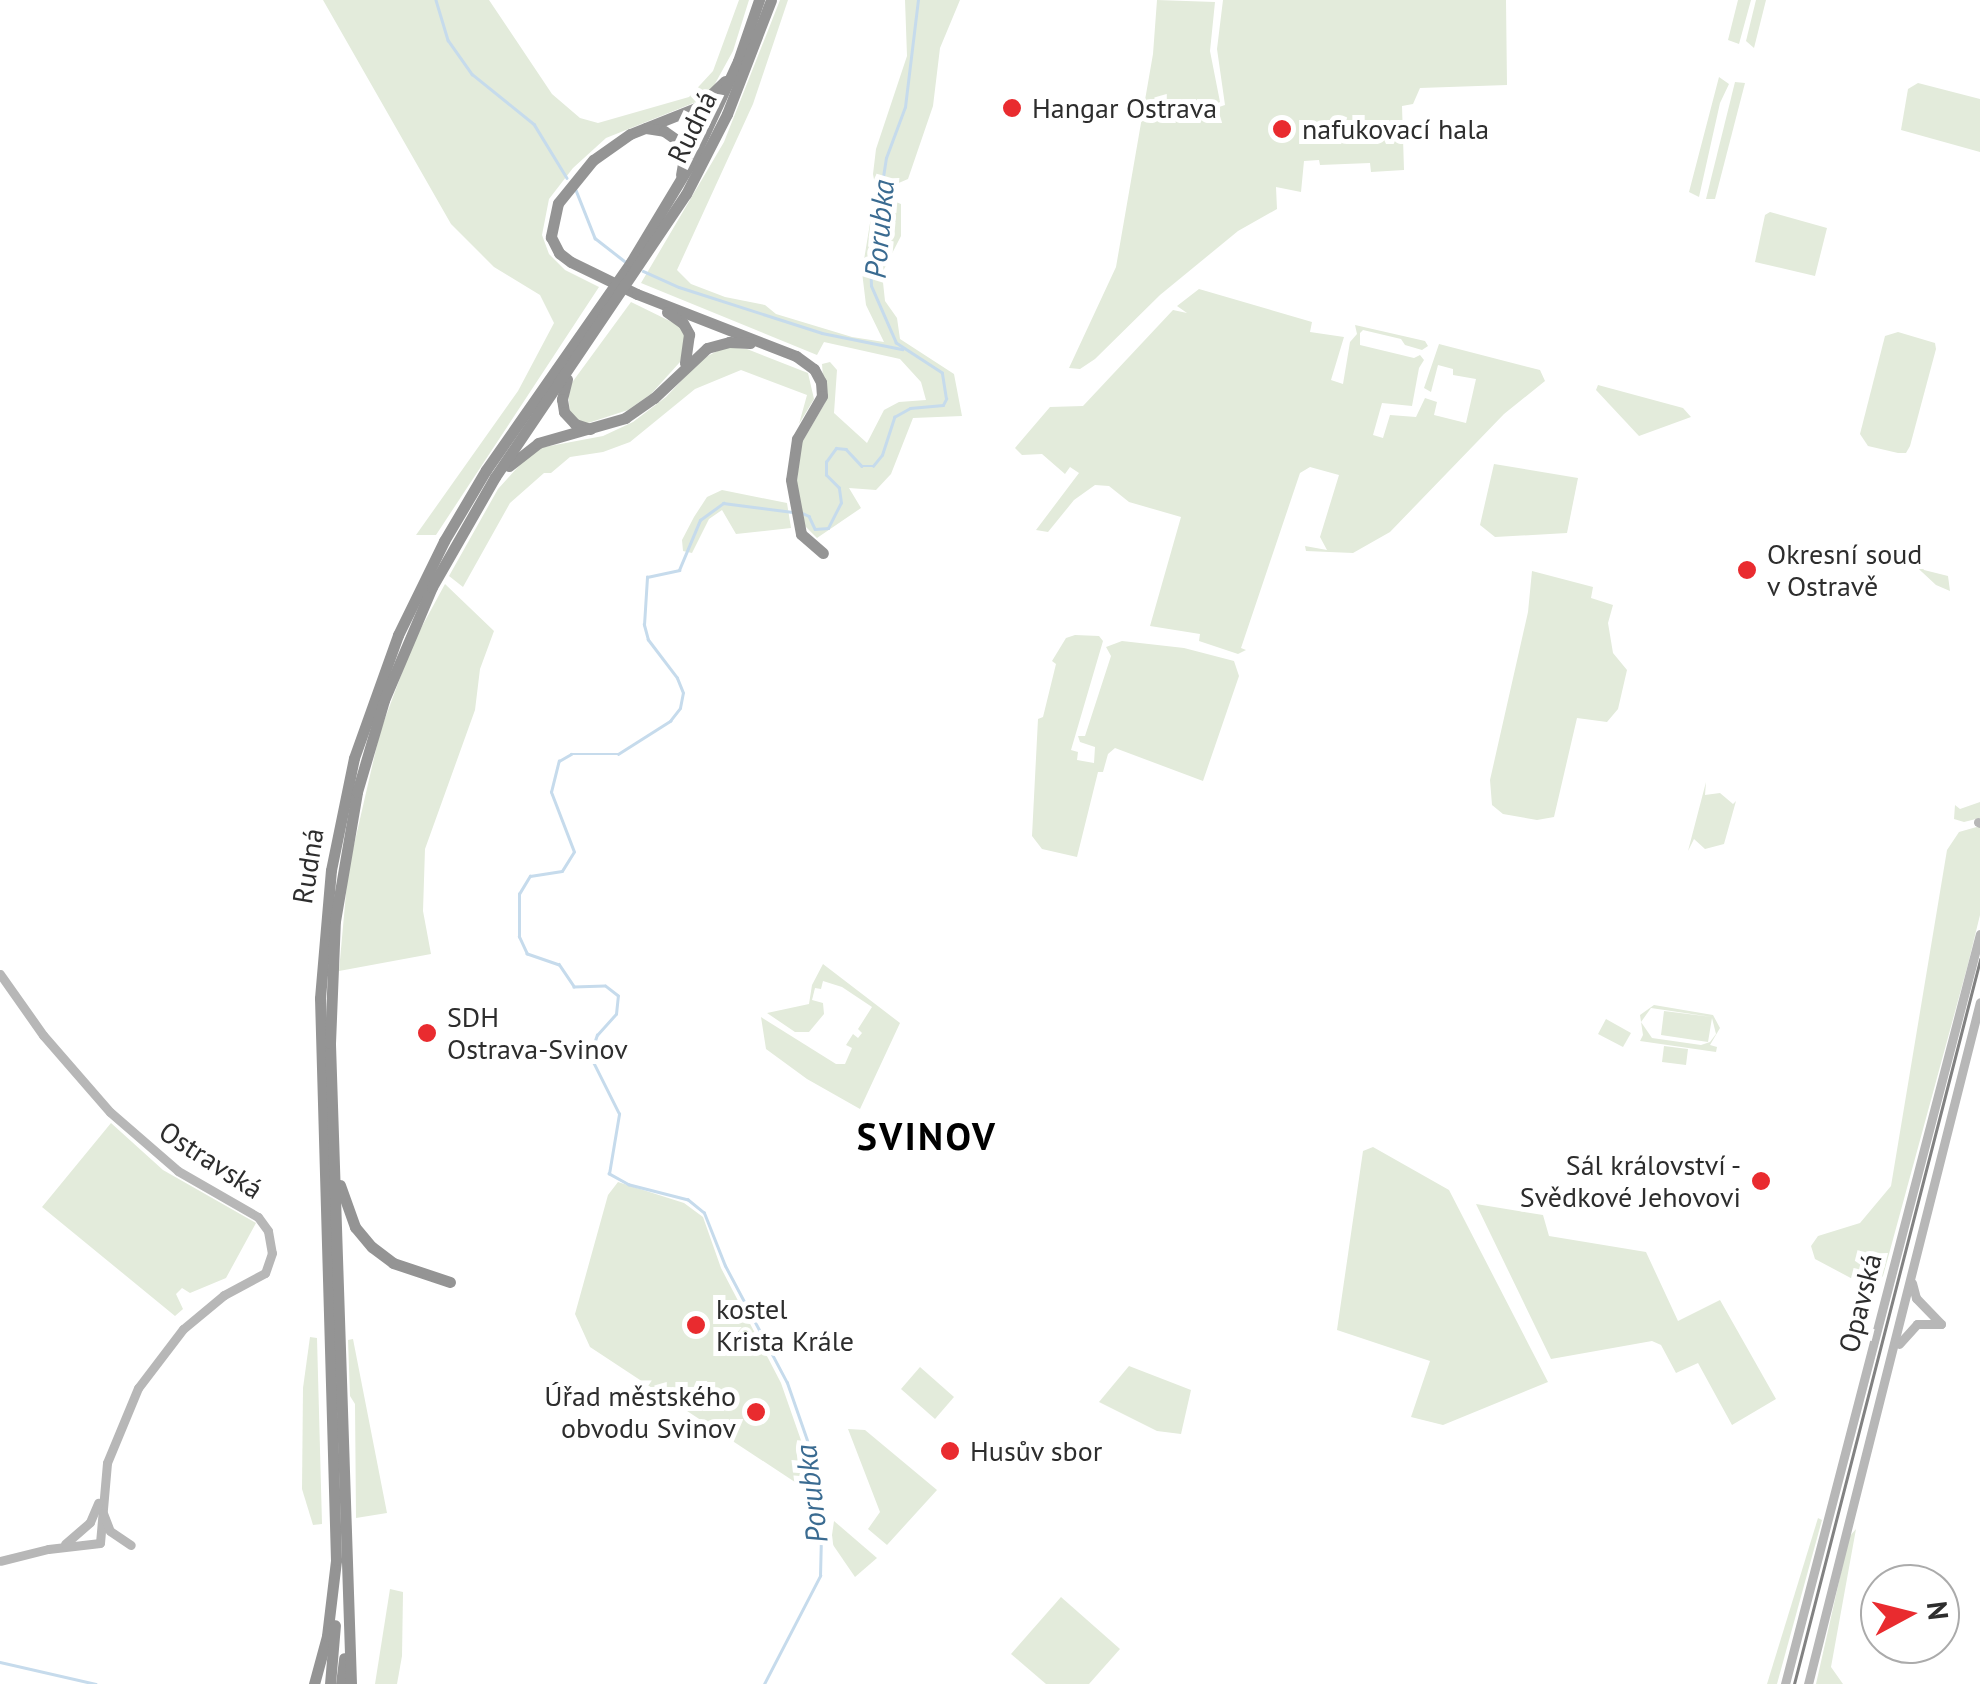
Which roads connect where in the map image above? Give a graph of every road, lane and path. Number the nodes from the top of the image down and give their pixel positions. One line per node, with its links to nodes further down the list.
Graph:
1 (759, 0): 3 (highway, Rudná)
2 (770, 0): 6 (highway, Rudná)
3 (738, 61): 4 (highway); 5 (highway, Rudná)
4 (644, 128): 5 (highway); 7 (highway)
5 (676, 188): 6 (highway, Rudná)
6 (636, 264): 8 (highway)
7 (638, 294): 9 (highway); 12 (highway)
8 (606, 308): 11 (highway, Rudná); 15 (highway, Rudná)
9 (712, 324): 10 (highway); 12 (highway)
10 (760, 343): 12 (highway); 16 (highway)
11 (573, 365): 13 (highway); 14 (highway, Rudná)
12 (684, 367): 13 (highway)
13 (594, 430): 14 (highway)
14 (477, 504): 15 (highway, Rudná)
15 (447, 547): 17 (highway, Rudná)
16 (824, 553)
17 (428, 583): 21 (highway, Rudná); 26 (highway, Rudná)
18 (1980, 934): 35 (main road, Opavská)
19 (0, 974): 25 (main road, Ostravská)
20 (1980, 1002): 22 (main road, Opavská)
21 (333, 1156): 23 (highway); 26 (highway, Rudná)
22 (1911, 1276): 24 (main road, Opavská); 24 (main road)
23 (450, 1282)
24 (1893, 1354): 36 (main road, Opavská)
25 (101, 1496): 27 (main road); 28 (main road); 28 (main road, Ostravská)
26 (340, 1500): 29 (highway)
27 (131, 1546)
28 (61, 1547): 30 (main road)
29 (341, 1560): 31 (highway); 32 (highway); 33 (highway); 34 (highway)
30 (0, 1561)
31 (314, 1684)
32 (330, 1684)
33 (341, 1684)
34 (350, 1684)
35 (1785, 1684)
36 (1808, 1684)

